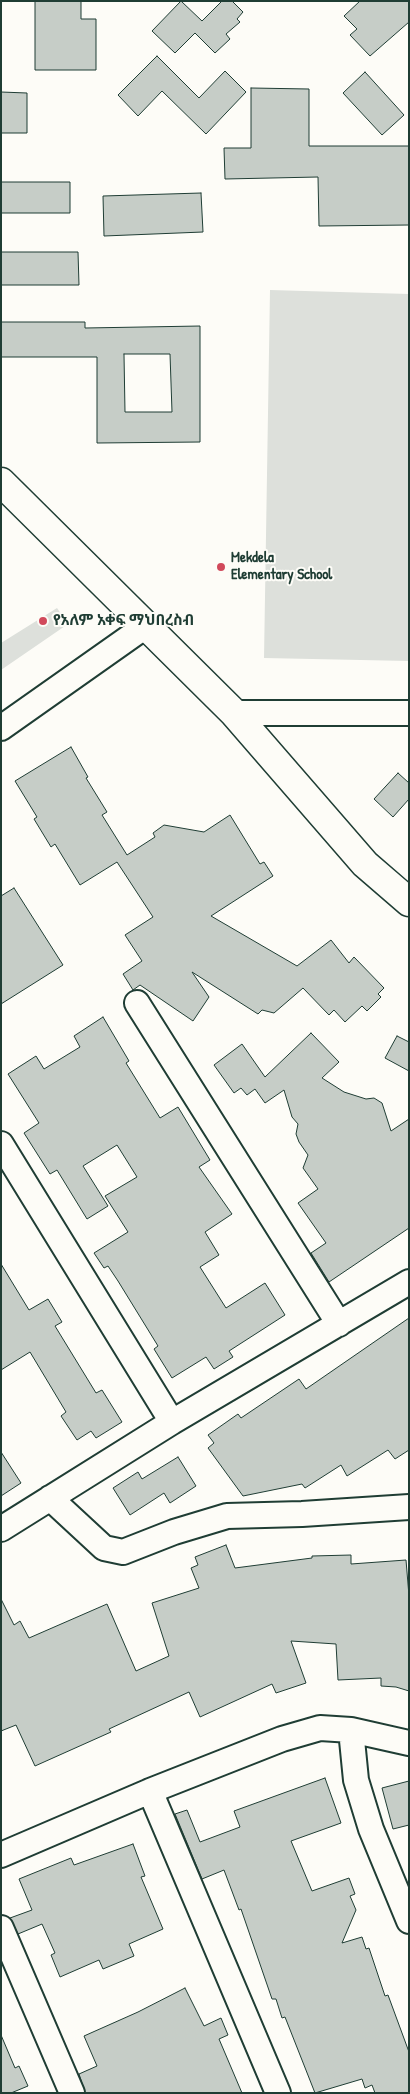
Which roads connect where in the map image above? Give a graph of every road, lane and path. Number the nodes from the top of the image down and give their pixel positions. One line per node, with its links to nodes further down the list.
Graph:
1 (1, 482): 2 (street)
2 (147, 625): 3 (street); 5 (street)
3 (234, 713): 4 (street); 6 (street)
4 (409, 713)
5 (1, 728)
6 (409, 902)
7 (137, 1003): 10 (street)
8 (1, 1144): 11 (street)
9 (409, 1282): 10 (street)
10 (339, 1324): 11 (street)
11 (172, 1422): 12 (street)
12 (50, 1498): 13 (street); 14 (street)
13 (409, 1507)
14 (1, 1530)
15 (351, 1730): 16 (street); 17 (street); 19 (street)
16 (409, 1743)
17 (150, 1791): 18 (street); 22 (street)
18 (1, 1855)
19 (409, 1921)
20 (1, 1928): 21 (street)
21 (72, 2093)
22 (278, 2093)

